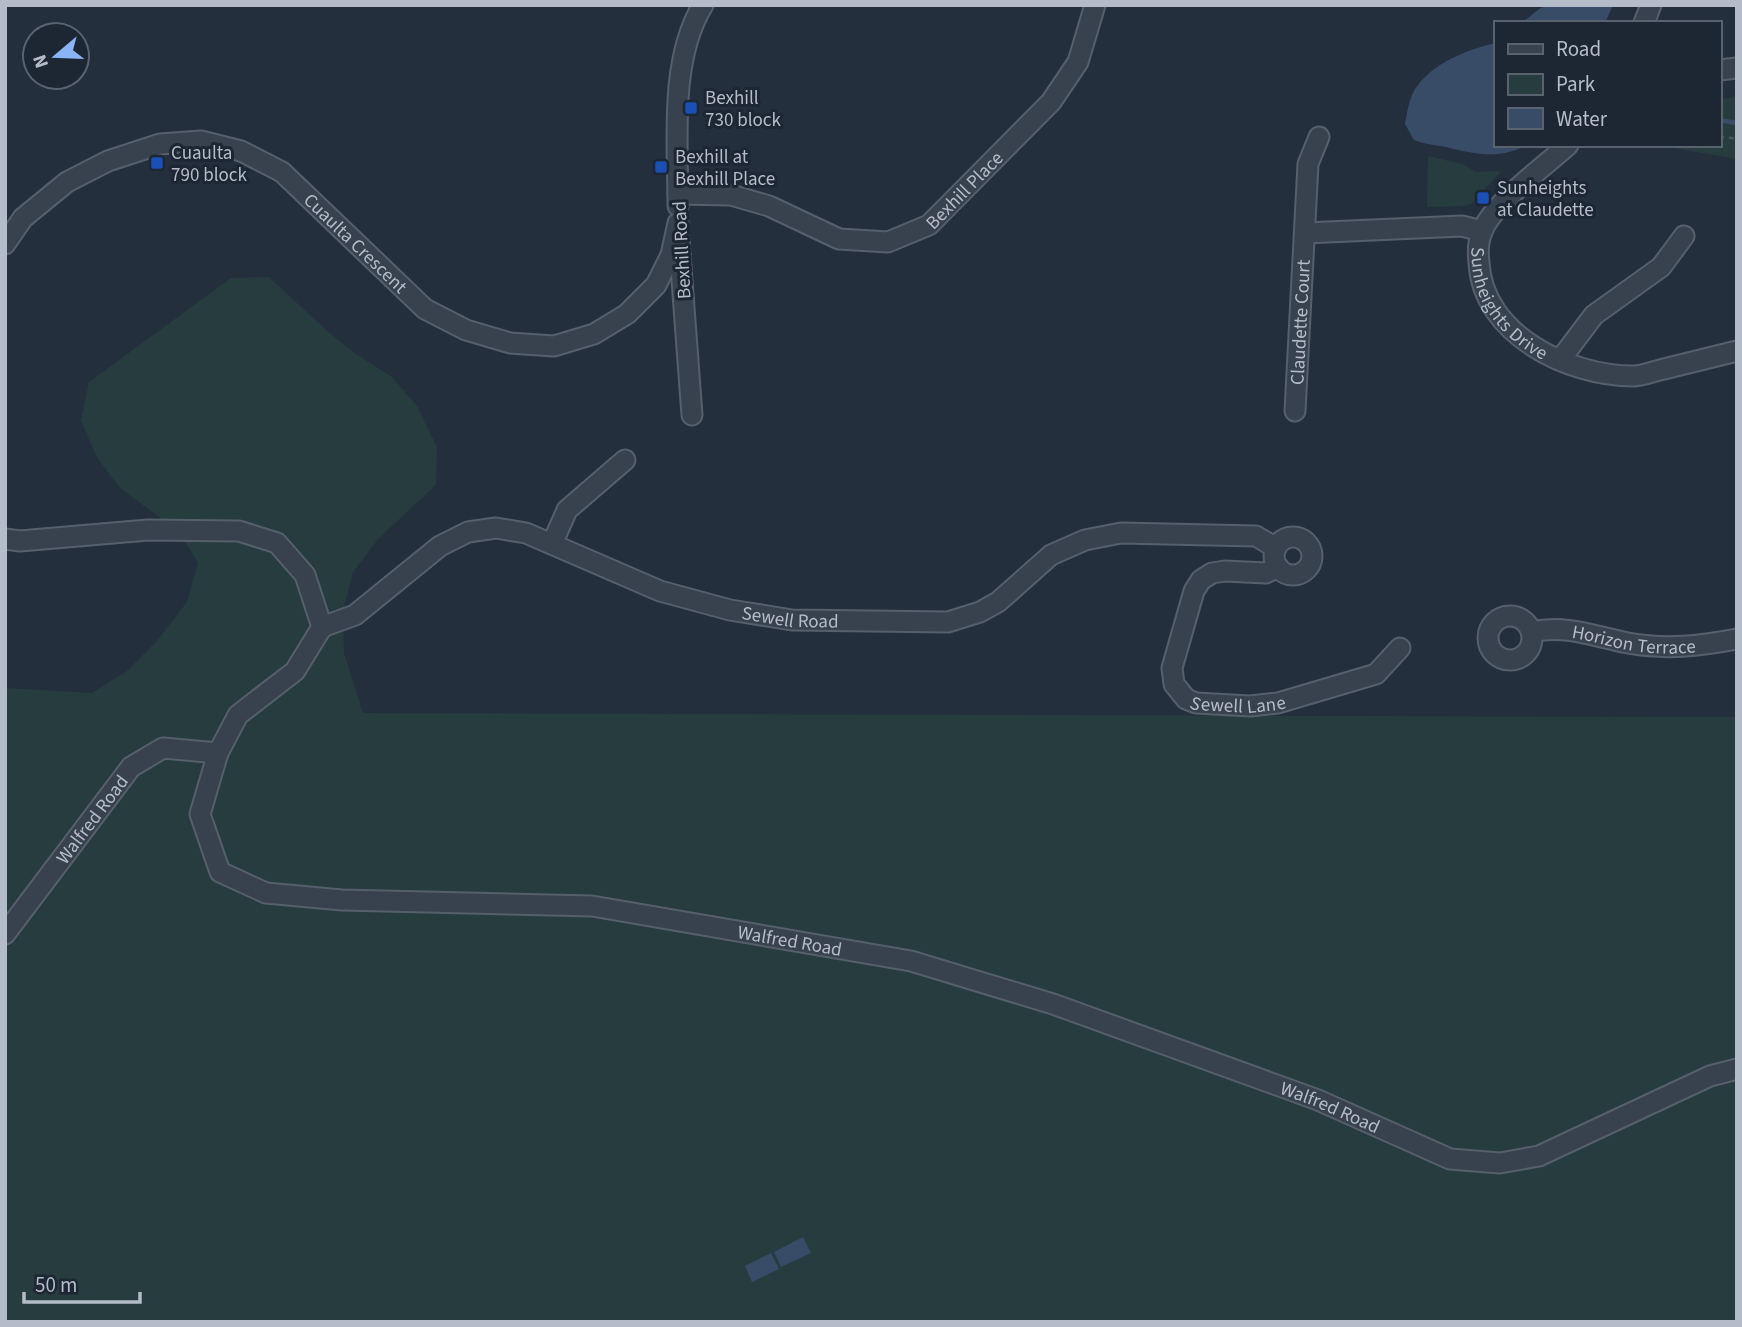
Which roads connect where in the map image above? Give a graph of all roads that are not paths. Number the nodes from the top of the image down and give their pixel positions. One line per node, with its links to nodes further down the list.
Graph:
1 (703, 5): 5 (street, Bexhill Road)
2 (1095, 5): 5 (street, Bexhill Place)
3 (1319, 137): 8 (street, Claudette Court)
4 (1566, 147): 7 (street, Sunheights Drive)
5 (678, 194): 6 (street, Bexhill Road)
6 (678, 223): 10 (street, Cuaulta Crescent); 14 (street, Bexhill Road)
7 (1482, 231): 8 (street, Claudette Court); 12 (street, Sunheights Drive)
8 (1305, 233): 13 (street, Claudette Court)
9 (1684, 236): 12 (street, Sunheights Drive)
10 (5, 244)
11 (1737, 351): 12 (street, Sunheights Drive)
12 (1560, 360)
13 (1295, 411)
14 (692, 415)
15 (625, 460): 17 (street)
16 (5, 539): 19 (street)
17 (552, 544): 18 (street, Sewell Road); 19 (street, Sewell Road)
18 (1277, 557): 22 (street, Sewell Lane)
19 (322, 627): 23 (street)
20 (1532, 632): 21 (street, Horizon Terrace)
21 (1737, 639)
22 (1400, 648)
23 (218, 753): 24 (street, Walfred Road); 26 (street, Walfred Road)
24 (11, 913): 25 (street, Walfred Road)
25 (5, 934)
26 (1737, 1069)

